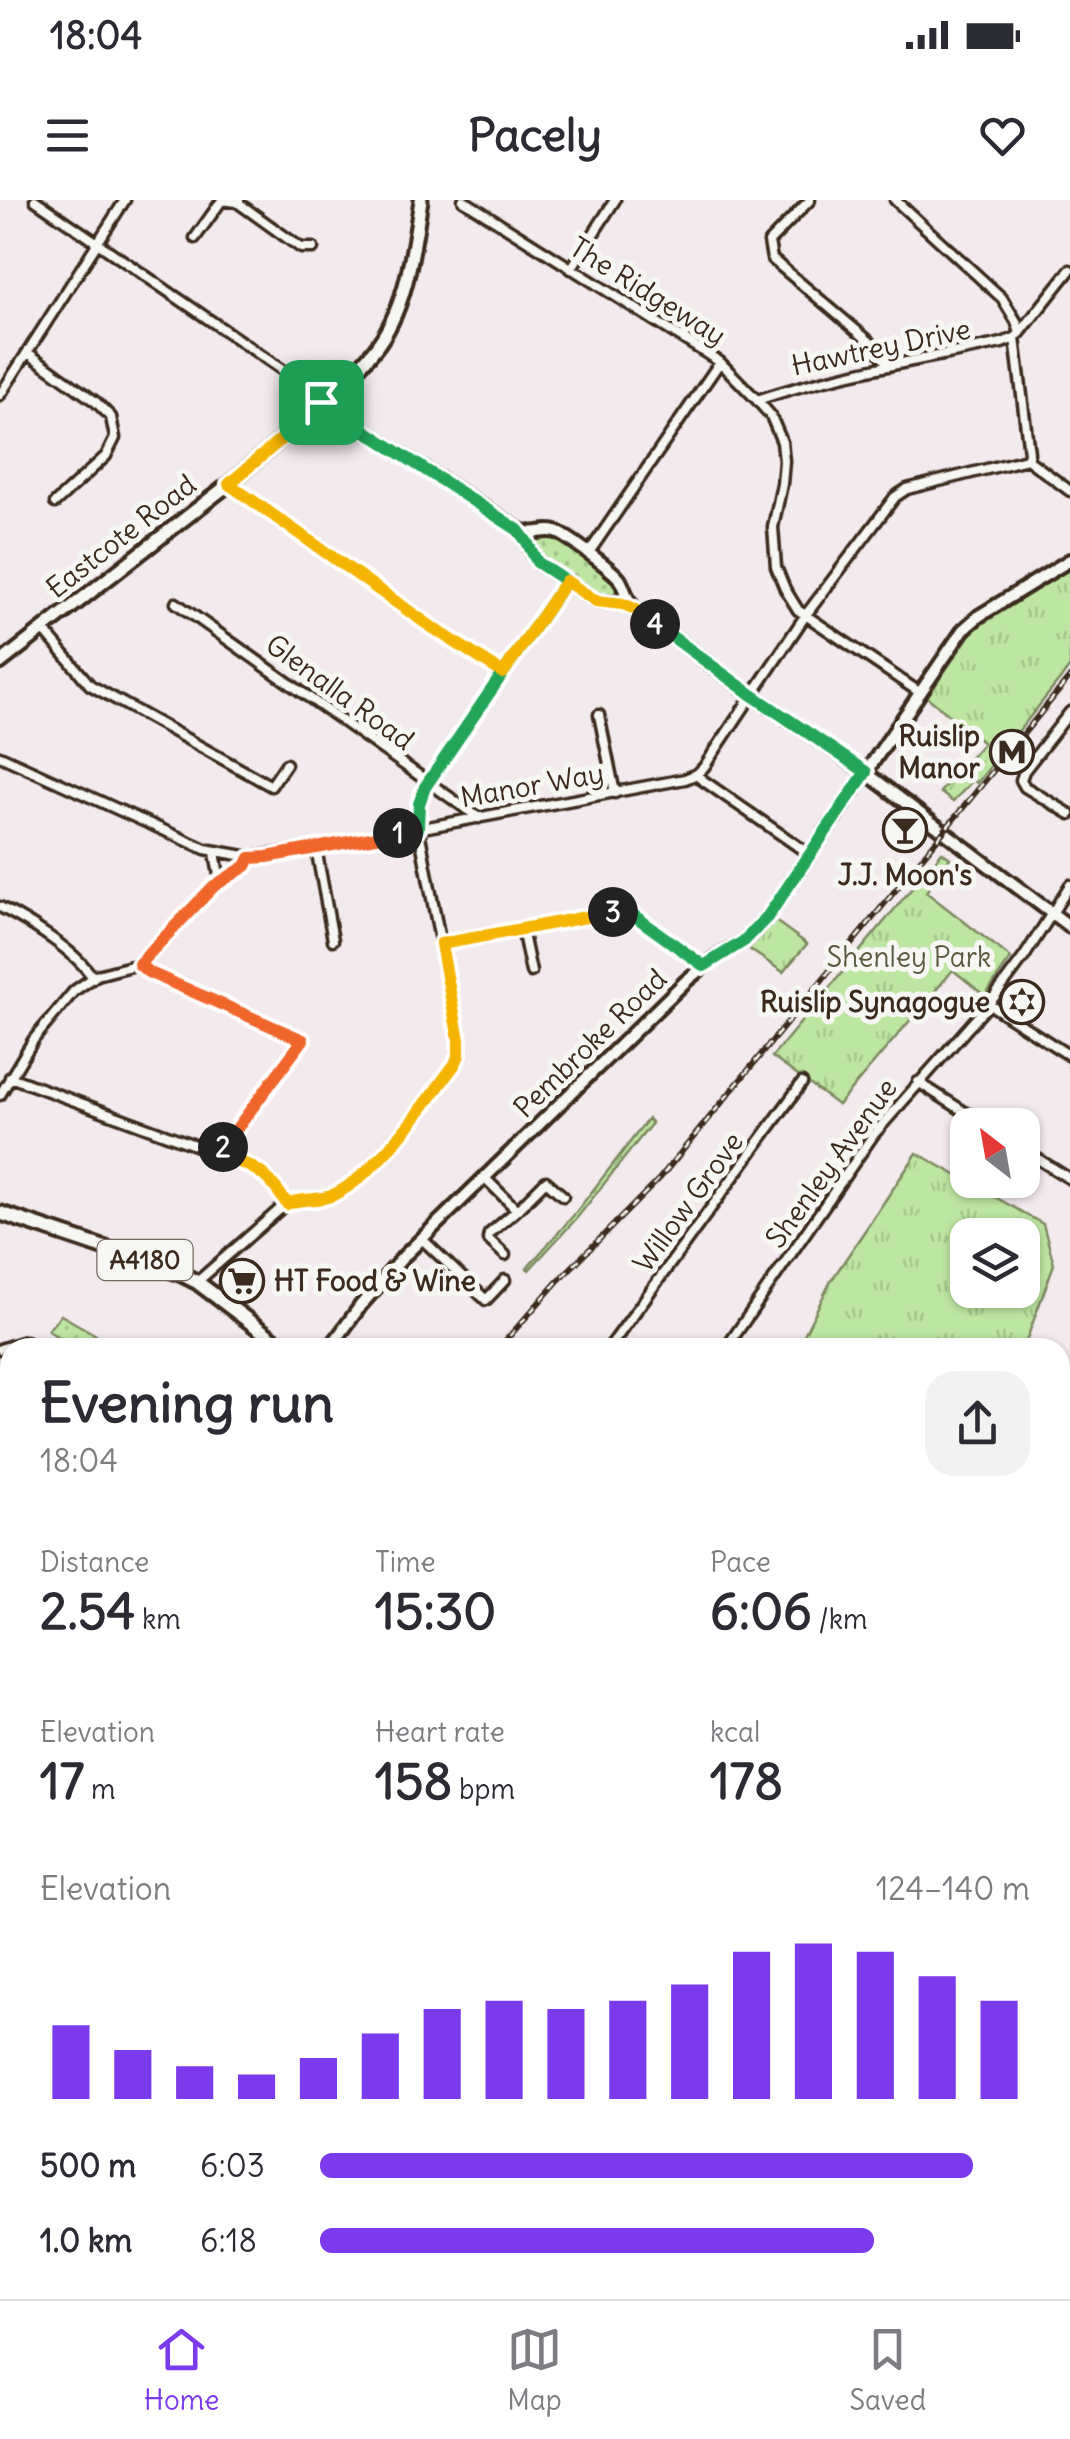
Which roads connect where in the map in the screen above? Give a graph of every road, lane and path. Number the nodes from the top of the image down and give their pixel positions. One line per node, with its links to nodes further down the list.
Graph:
1 (35, 200): 10 (street)
2 (125, 200): 10 (street)
3 (421, 200): 20 (main road, Eastcote Road)
4 (463, 200): 12 (street, The Ridgeway)
5 (615, 200): 12 (street)
6 (810, 200): 17 (street)
7 (895, 200): 14 (street)
8 (238, 201): 9 (street); 11 (street)
9 (195, 238)
10 (97, 242): 15 (street); 20 (street)
11 (313, 248)
12 (571, 269): 16 (street, The Ridgeway)
13 (1070, 270): 14 (street)
14 (1018, 335): 17 (street, Hawtrey Drive); 21 (street)
15 (28, 353): 18 (street); 24 (street)
16 (720, 362): 19 (street, The Ridgeway); 26 (street)
17 (889, 366): 19 (street, Hawtrey Drive)
18 (0, 395)
19 (757, 400): 31 (street, The Ridgeway)
20 (321, 402): 22 (main road, Eastcote Road); 25 (street)
21 (1027, 459): 23 (street); 31 (street)
22 (229, 484): 32 (main road, Eastcote Road); 34 (street)
23 (1070, 491)
24 (55, 503)
25 (518, 530): 26 (street); 28 (street)
26 (588, 554): 30 (street)
27 (1070, 560): 35 (street, Pembroke Road)
28 (566, 581): 30 (street); 34 (street)
29 (176, 603): 43 (street, Glenalla Road)
30 (635, 609): 36 (street)
31 (805, 616): 35 (street); 36 (street)
32 (43, 629): 33 (main road, Eastcote Road); 40 (street)
33 (0, 663)
34 (503, 673): 43 (street)
35 (919, 692): 41 (street, Pembroke Road)
36 (752, 695): 41 (street); 42 (street)
37 (1070, 712): 45 (street)
38 (599, 715): 44 (street)
39 (0, 756): 51 (street, Manor Way)
40 (286, 764)
41 (866, 772): 52 (street, Pembroke Road); 57 (street)
42 (697, 774): 44 (street, Manor Way); 52 (street)
43 (428, 782): 48 (street, Glenalla Road); 49 (street)
44 (615, 794): 48 (street, Manor Way)
45 (1038, 794): 46 (street); 47 (street)
46 (1031, 804)
47 (1070, 814)
48 (478, 818): 49 (street, Manor Way)
49 (418, 829): 50 (street, Manor Way); 61 (street)
50 (316, 848): 53 (street, Manor Way); 60 (street)
51 (215, 852): 53 (street, Manor Way); 54 (street)
52 (809, 854): 63 (street, Pembroke Road)
53 (250, 858): 54 (street)
54 (220, 882): 62 (street)
55 (1070, 884): 57 (street, Shenley Avenue)
56 (0, 906): 65 (street)
57 (1052, 914): 58 (street); 66 (street, Shenley Avenue)
58 (1070, 927)
59 (522, 929): 61 (street); 63 (street); 64 (street)
60 (332, 940)
61 (441, 944): 78 (street)
62 (139, 964): 65 (street); 73 (street)
63 (704, 966): 75 (street, Pembroke Road)
64 (531, 972)
65 (92, 978): 68 (street)
66 (989, 1004): 67 (street); 69 (street, Shenley Avenue)
67 (1070, 1056)
68 (10, 1076): 71 (street); 73 (street)
69 (918, 1082): 72 (street); 88 (street, Shenley Avenue)
70 (802, 1083): 87 (street, Willow Grove)
71 (0, 1095)
72 (959, 1108)
73 (218, 1154): 78 (street)
74 (1040, 1160): 76 (street)
75 (484, 1177): 79 (street); 81 (street, Pembroke Road)
76 (1070, 1179)
77 (562, 1196): 79 (street)
78 (287, 1204): 84 (street)
79 (517, 1210): 82 (street)
80 (0, 1213): 84 (main road, A4180)
81 (422, 1239): 83 (street); 86 (street, Pembroke Road)
82 (505, 1255)
83 (504, 1280)
84 (197, 1282): 85 (main road, A4180)
85 (272, 1338)
86 (336, 1338)
87 (616, 1338)
88 (733, 1338)

